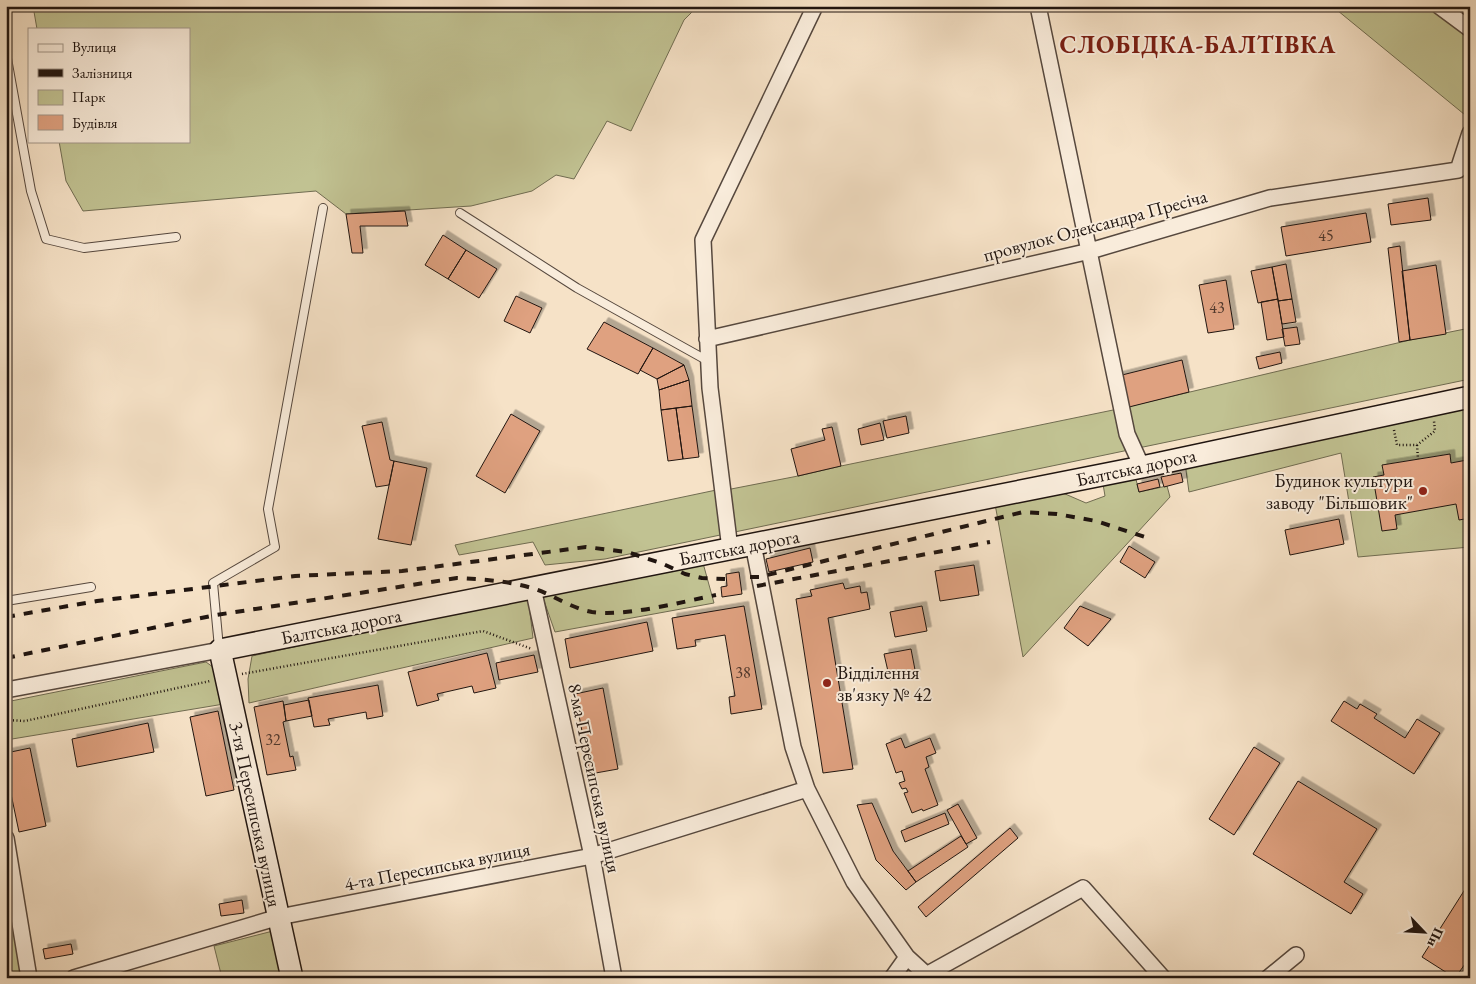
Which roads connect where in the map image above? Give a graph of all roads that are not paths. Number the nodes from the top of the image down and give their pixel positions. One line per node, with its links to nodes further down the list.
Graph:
1 (815, 6): 11 (street)
2 (1038, 6): 10 (street)
3 (1439, 6): 4 (street)
4 (1470, 29)
5 (6, 53): 9 (lane)
6 (1470, 133): 10 (street, провулок Олександра Пресіча)
7 (324, 208): 20 (lane)
8 (460, 213): 12 (lane)
9 (176, 237)
10 (1090, 251): 11 (street, провулок Олександра Пресіча); 14 (street)
11 (707, 339): 12 (street)
12 (708, 360): 16 (street)
13 (1470, 397): 14 (main road, Балтська дорога)
14 (1142, 467): 15 (main road, Балтська дорога)
15 (753, 544): 16 (main road, Балтська дорога); 22 (street)
16 (730, 549): 18 (main road, Балтська дорога)
17 (91, 587): 19 (lane)
18 (533, 588): 20 (main road, Балтська дорога); 24 (street, 8-ма Пересипська вулиця)
19 (6, 601)
20 (220, 650): 21 (street, Балтська дорога); 25 (main road, 3-тя Пересипська вулиця)
21 (6, 690)
22 (807, 789): 24 (street, 4-та Пересипська вулиця); 27 (street)
23 (6, 838): 29 (street)
24 (592, 856): 25 (street, 4-та Пересипська вулиця); 32 (street, 8-ма Пересипська вулиця)
25 (279, 917): 30 (street, 4-та Пересипська вулиця); 31 (main road, 3-тя Пересипська вулиця)
26 (1296, 955): 35 (street)
27 (907, 957): 28 (street); 33 (street)
28 (928, 976): 34 (street)
29 (29, 978)
30 (74, 978)
31 (292, 978)
32 (614, 978)
33 (892, 978)
34 (1163, 978)
35 (1268, 978)

